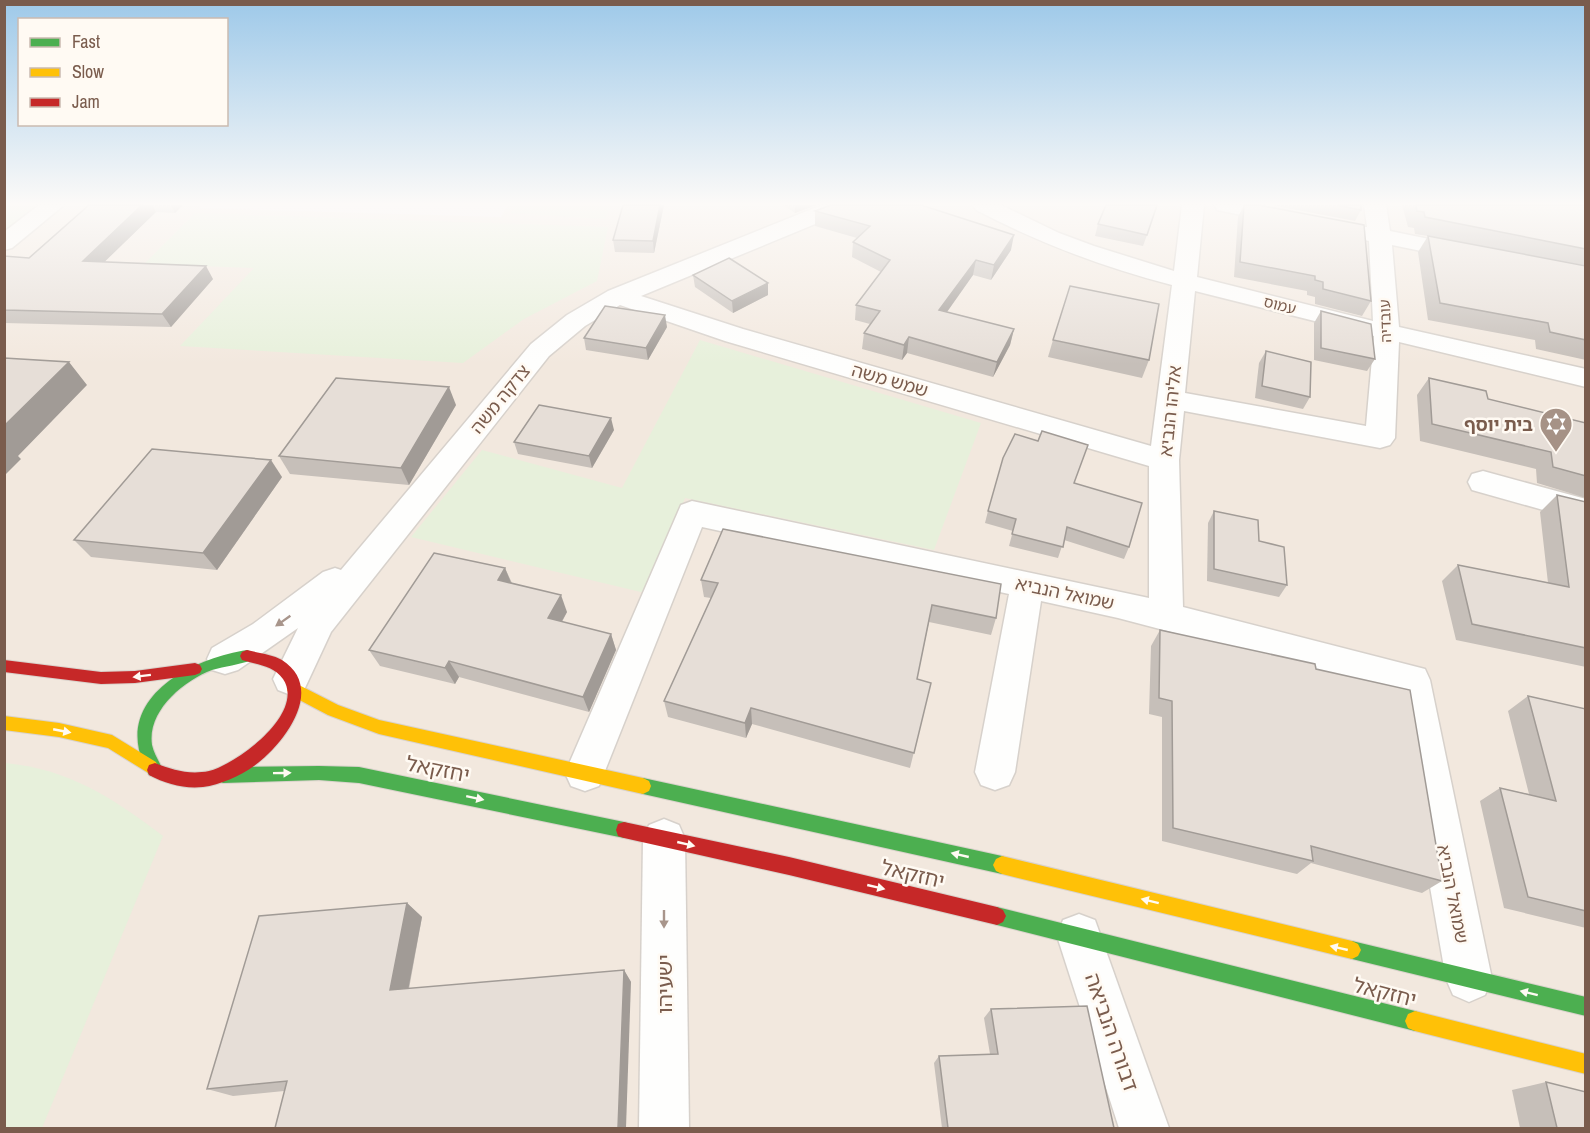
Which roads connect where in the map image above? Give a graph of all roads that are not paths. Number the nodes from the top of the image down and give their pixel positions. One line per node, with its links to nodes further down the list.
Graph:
1 (713, 258): 6 (street, צדקה משה)
2 (1109, 258): 5 (street, עמוס)
3 (1186, 258): 5 (street, אליהו הנביא)
4 (1382, 258): 7 (street, עובדיה)
5 (1183, 281): 7 (street, עמוס); 9 (street, אליהו הנביא)
6 (617, 296): 10 (street, שמש משה); 13 (street, צדקה משה)
7 (1387, 332): 8 (street, עמוס); 9 (street, עובדיה)
8 (1586, 378)
9 (1171, 400): 10 (street, אליהו הנביא)
10 (1164, 460): 15 (street, אליהו הנביא)
11 (1483, 482): 12 (street)
12 (1586, 511)
13 (379, 546): 16 (street, צדקה משה, one-way to 16); 18 (street, צדקה משה)
14 (1027, 585): 15 (street, שמואל הנביא); 21 (street); 22 (street, שמואל הנביא)
15 (1166, 618): 26 (street, שמואל הנביא)
16 (212, 664): 17 (street, one-way to 17); 18 (street); 20 (street)
17 (4, 666)
18 (293, 684): 22 (street, יחזקאל); 23 (street)
19 (4, 723): 20 (street, one-way to 20)
20 (150, 767): 23 (street)
21 (995, 772)
22 (585, 773): 26 (street, יחזקאל, one-way to 22)
23 (223, 775): 24 (street, יחזקאל, one-way to 24)
24 (664, 839): 25 (street, יחזקאל, one-way to 25); 29 (street, ישעיהו, one-way to 29)
25 (1079, 936): 28 (street, יחזקאל); 30 (street, דבורה הנביאה)
26 (1469, 979): 27 (street, יחזקאל, one-way to 26)
27 (1586, 1007)
28 (1586, 1064)
29 (664, 1128)
30 (1144, 1128)

